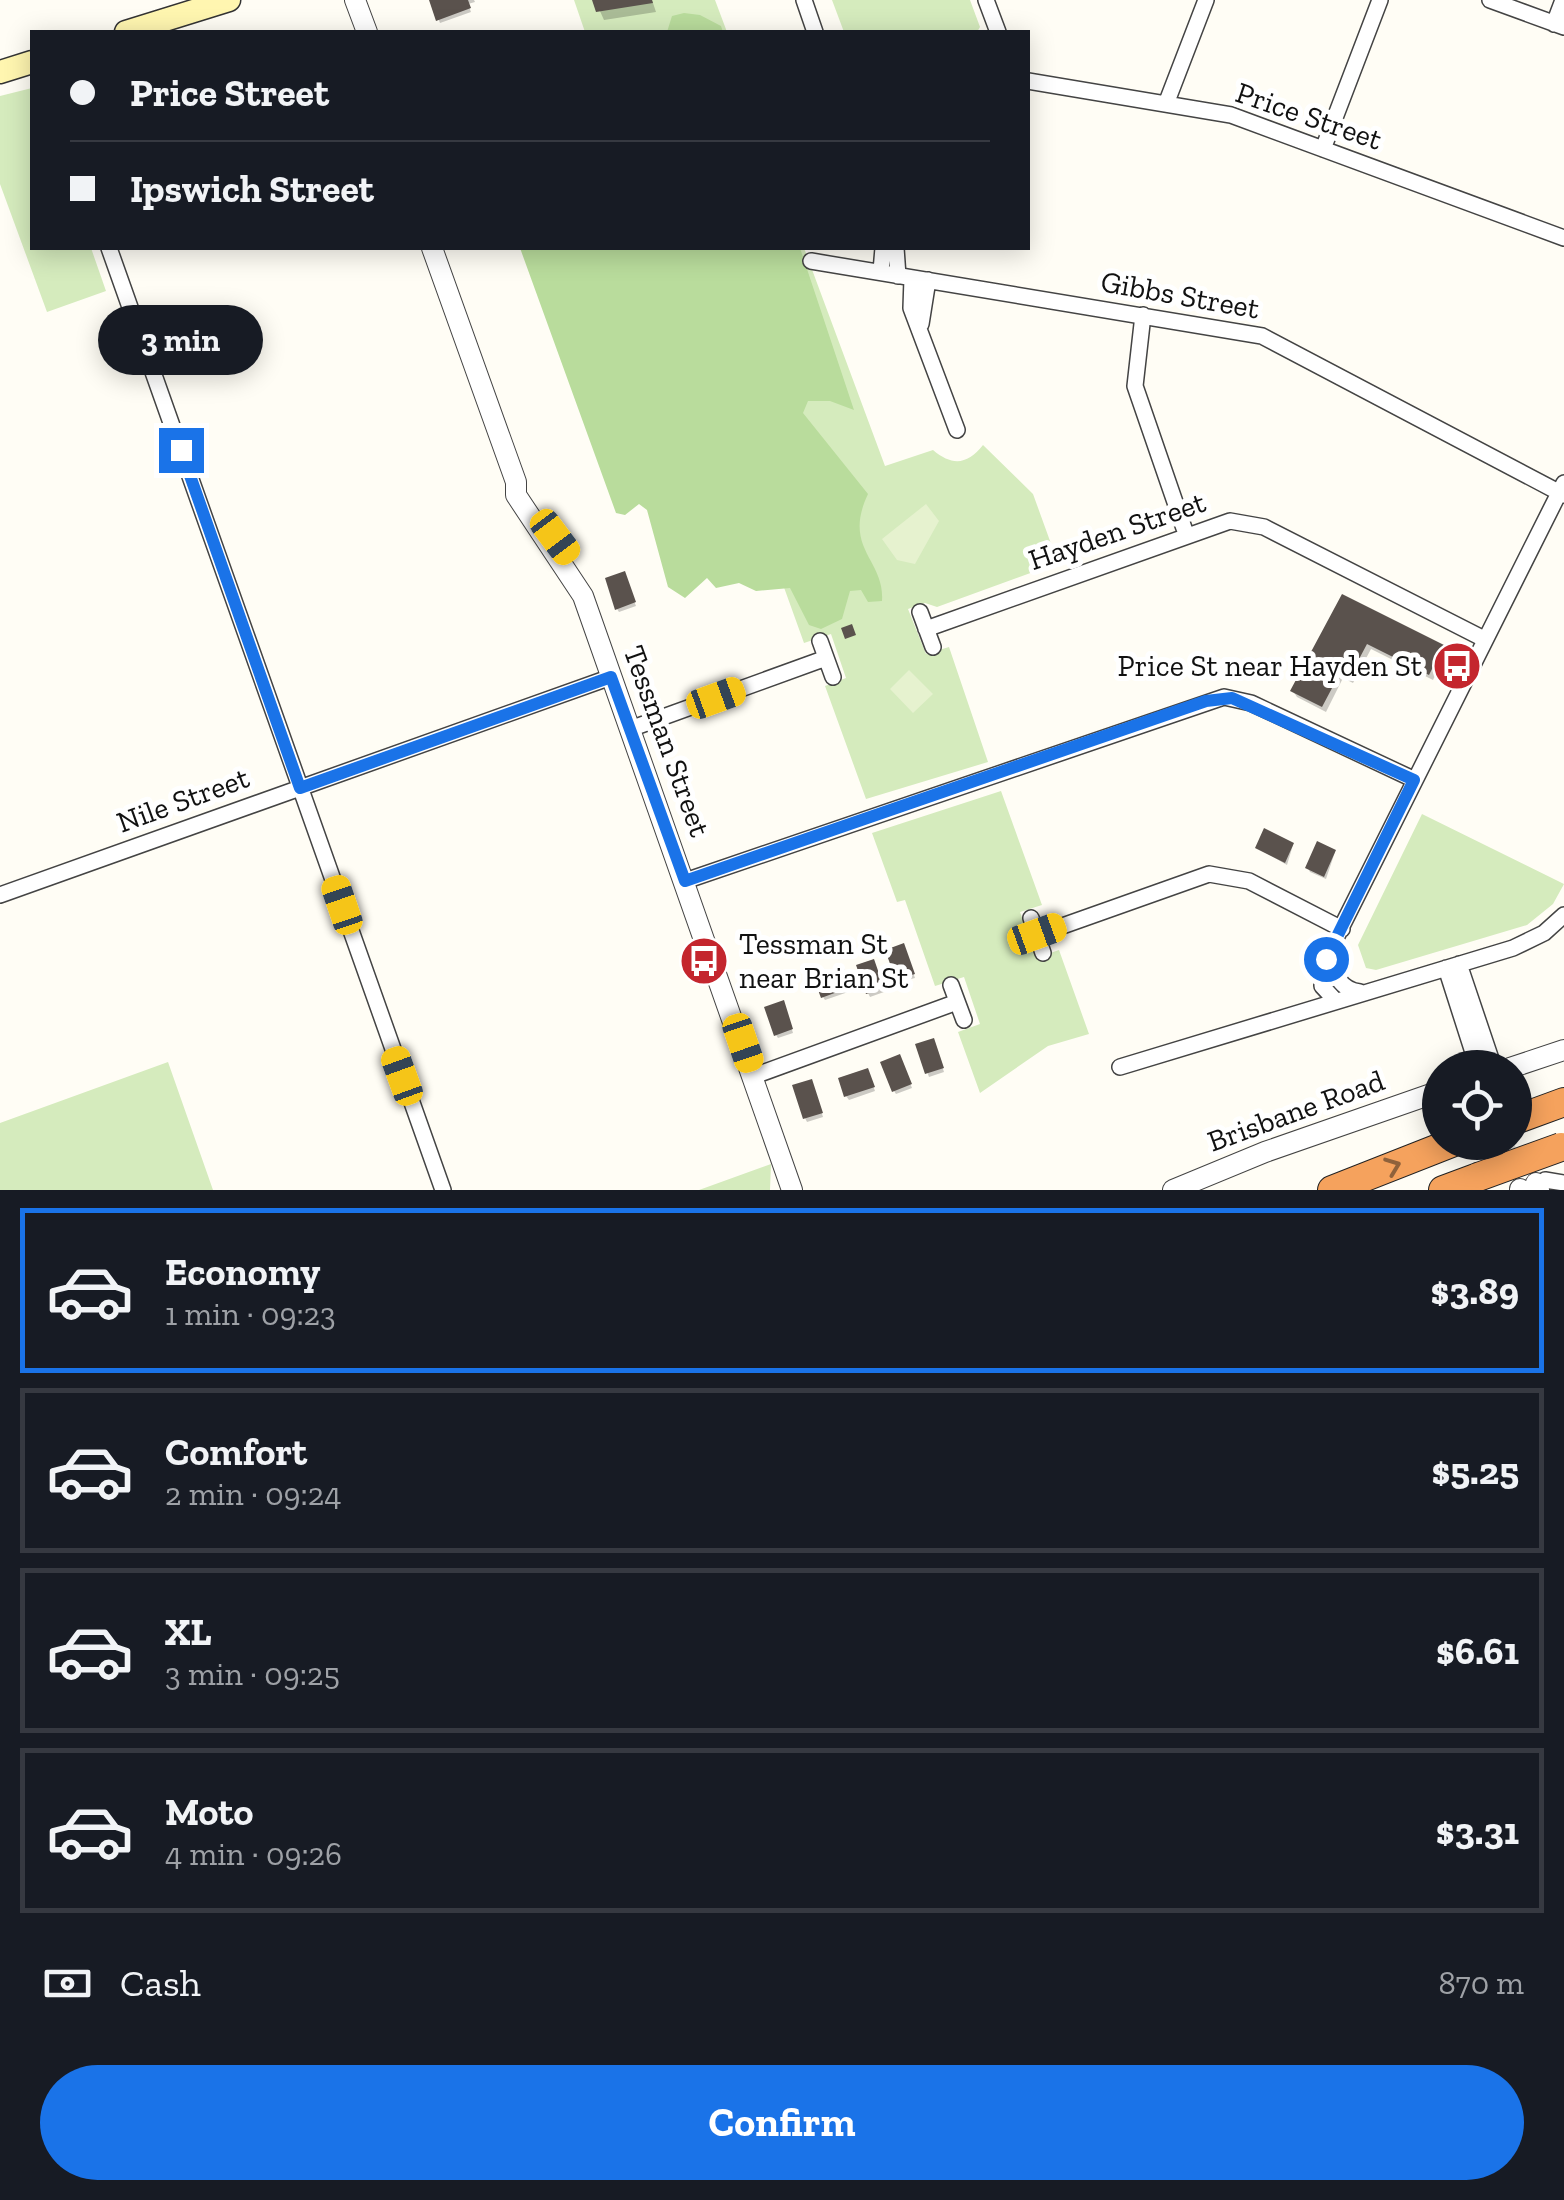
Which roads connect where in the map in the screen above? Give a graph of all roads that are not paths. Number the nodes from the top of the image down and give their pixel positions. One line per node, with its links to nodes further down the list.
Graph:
1 (229, 0): 11 (main road)
2 (356, 0): 12 (street)
3 (366, 0): 13 (street)
4 (804, 0): 14 (street)
5 (986, 0): 15 (street)
6 (1206, 0): 19 (street)
7 (1380, 0): 20 (street)
8 (1490, 0): 10 (street)
9 (1563, 0): 10 (street)
10 (1559, 26)
11 (132, 30)
12 (366, 30)
13 (376, 30)
14 (815, 30)
15 (997, 30)
16 (30, 63): 17 (main road)
17 (0, 72)
18 (1030, 81): 19 (street, Price Street)
19 (1166, 104): 20 (street, Price Street)
20 (1324, 149): 21 (street, Price Street)
21 (1564, 238)
22 (110, 250): 43 (street)
23 (433, 250): 39 (street, Tessman Street)
24 (883, 250): 27 (street)
25 (897, 250): 28 (street)
26 (811, 261): 27 (street, Gibbs Street)
27 (880, 272): 28 (street, Gibbs Street)
28 (913, 278): 29 (street, Gibbs Street); 30 (street)
29 (1143, 315): 31 (street, Gibbs Street); 32 (street)
30 (958, 430)
31 (1562, 490): 35 (street)
32 (1186, 534): 34 (street, Hayden Street); 35 (street, Hayden Street)
33 (920, 612): 34 (street)
34 (926, 628): 37 (street)
35 (1484, 639): 42 (street)
36 (820, 641): 38 (street)
37 (933, 647)
38 (826, 658): 40 (street); 41 (street)
39 (611, 677): 41 (street, Tessman Street); 43 (street, Nile Street)
40 (833, 677)
41 (630, 728): 44 (street, Tessman Street)
42 (1414, 780): 44 (street); 47 (street)
43 (300, 788): 45 (street, Nile Street); 65 (street)
44 (685, 881): 59 (street, Tessman Street)
45 (0, 896)
46 (1564, 916): 49 (street)
47 (1342, 929): 48 (street); 51 (street)
48 (1044, 953)
49 (1452, 966): 51 (street); 54 (street); 55 (street)
50 (951, 986): 52 (street)
51 (1340, 994): 58 (street)
52 (957, 1002): 53 (street); 59 (street)
53 (964, 1020)
54 (1473, 1050)
55 (1487, 1050)
56 (1564, 1050): 57 (street)
57 (1532, 1061)
58 (1120, 1067)
59 (754, 1076): 66 (street, Tessman Street)
60 (1422, 1097): 67 (street, Brisbane Road)
61 (1562, 1147): 69 (highway, bridge)
62 (1422, 1155): 68 (highway, one-way to 62)
63 (1564, 1183): 64 (street)
64 (1532, 1187)
65 (443, 1190)
66 (792, 1190)
67 (1173, 1190)
68 (1332, 1190)
69 (1443, 1190)

